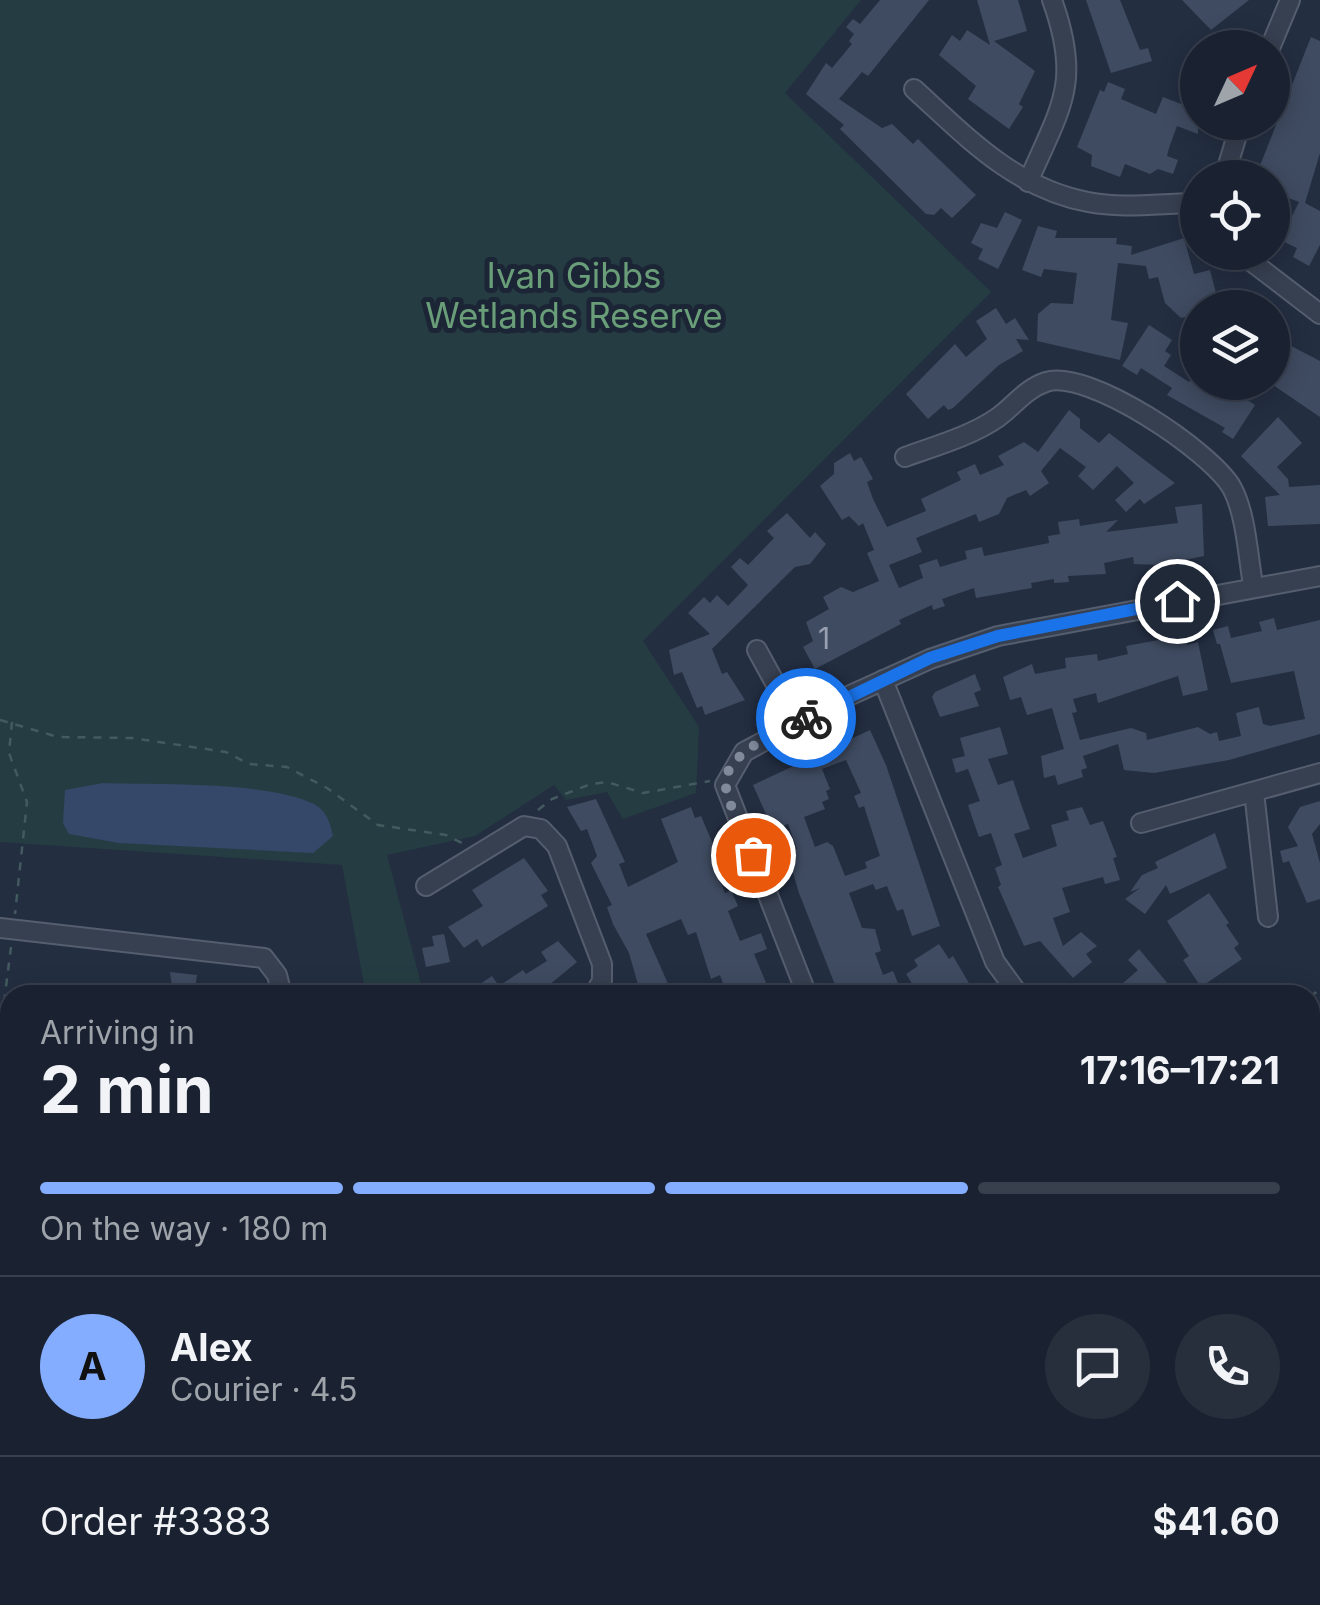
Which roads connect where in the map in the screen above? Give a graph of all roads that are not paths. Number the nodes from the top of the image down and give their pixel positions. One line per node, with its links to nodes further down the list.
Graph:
1 (1052, 0): 5 (street)
2 (1290, 0): 3 (street)
3 (1278, 30)
4 (914, 88): 5 (street)
5 (1028, 182): 6 (street)
6 (1180, 203)
7 (1263, 270): 8 (street)
8 (1320, 314)
9 (905, 457): 11 (street)
10 (1320, 576): 11 (street)
11 (1254, 586): 13 (street)
12 (757, 650): 14 (street)
13 (883, 680): 14 (street); 24 (street)
14 (797, 723): 23 (street)
15 (1320, 774): 16 (street)
16 (1254, 792): 17 (street); 19 (street)
17 (1142, 824)
18 (426, 886): 22 (street)
19 (1268, 917)
20 (7, 928): 21 (street)
21 (280, 985)
22 (600, 985)
23 (804, 985)
24 (1012, 985)

